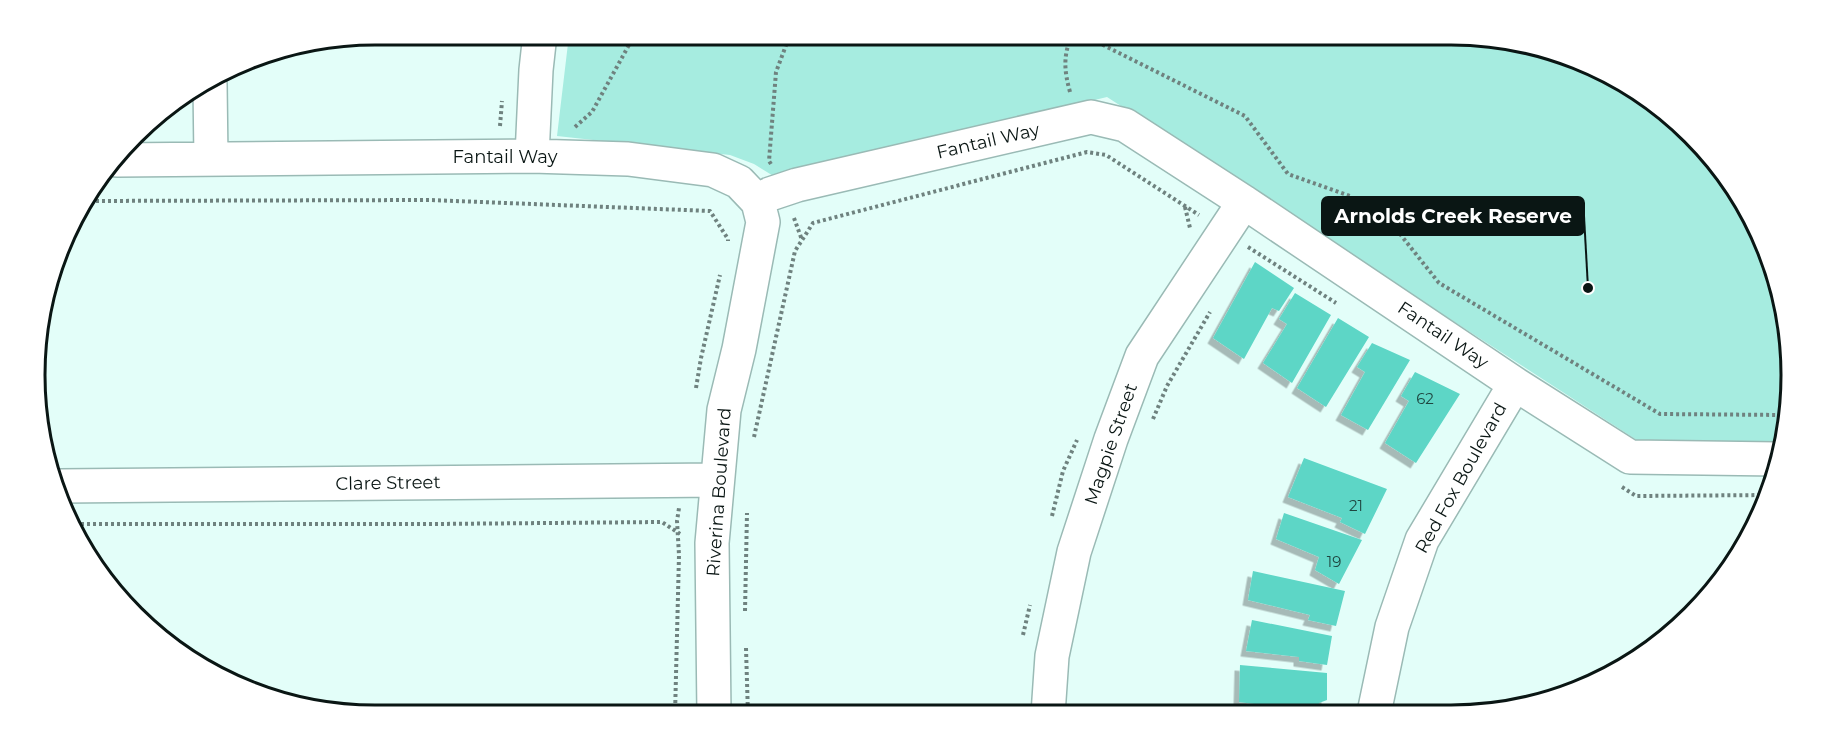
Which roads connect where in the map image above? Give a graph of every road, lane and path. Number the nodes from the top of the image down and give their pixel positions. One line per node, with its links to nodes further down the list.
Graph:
1 (539, 45): 6 (street)
2 (629, 45): 6 (path)
3 (786, 45): 9 (path)
4 (1103, 45): 21 (path)
5 (210, 89): 7 (street)
6 (533, 146): 7 (street, Fantail Way); 9 (street, Fantail Way)
7 (211, 159): 8 (street, Fantail Way)
8 (125, 160)
9 (771, 196): 11 (street, Fantail Way); 13 (path); 26 (street, Riverina Boulevard)
10 (95, 201): 15 (path)
11 (1244, 202): 19 (street, Fantail Way); 38 (street, Magpie Street)
12 (1185, 206): 13 (path)
13 (802, 240): 23 (path)
14 (1252, 249): 16 (path)
15 (726, 250)
16 (1246, 257)
17 (721, 272): 20 (path)
18 (1211, 310): 22 (path)
19 (1515, 384): 24 (street, Fantail Way); 39 (street, Red Fox Boulevard)
20 (696, 390)
21 (1778, 415)
22 (1149, 428)
23 (753, 448)
24 (1770, 459)
25 (683, 480): 26 (street, Clare Street); 27 (street, Clare Street); 30 (path)
26 (717, 480): 31 (street, Riverina Boulevard)
27 (65, 486)
28 (747, 510): 32 (path)
29 (81, 524): 30 (path)
30 (678, 534): 31 (path); 35 (path)
31 (713, 535): 32 (path); 36 (street, Riverina Boulevard)
32 (747, 537): 33 (path)
33 (745, 616)
34 (745, 638): 37 (path)
35 (675, 705)
36 (714, 705)
37 (748, 705)
38 (1049, 705)
39 (1376, 705)

